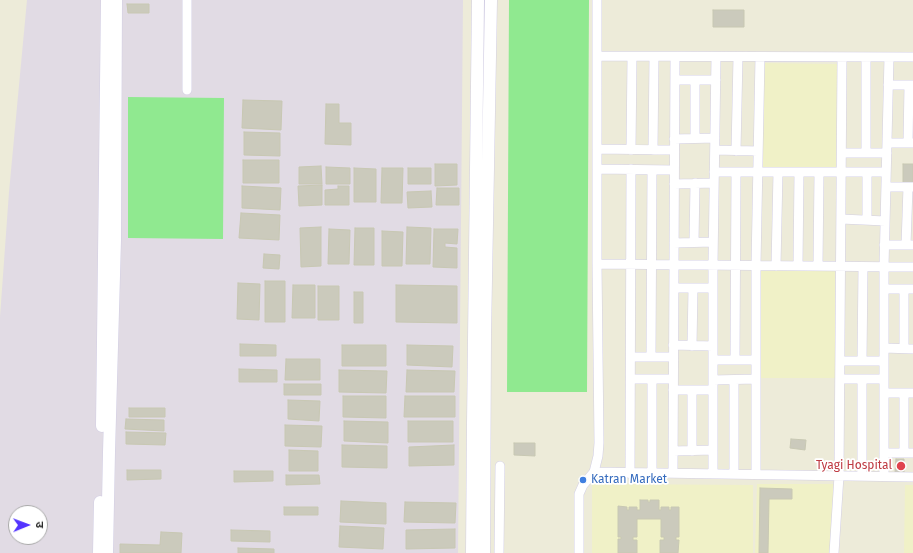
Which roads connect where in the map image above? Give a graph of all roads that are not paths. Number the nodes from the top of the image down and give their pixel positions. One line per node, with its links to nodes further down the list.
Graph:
1 (107, 0): 129 (street)
2 (116, 0): 130 (street)
3 (188, 0): 23 (street)
4 (478, 0): 131 (street)
5 (490, 0): 132 (street)
6 (597, 0): 7 (street)
7 (597, 56): 8 (street); 29 (street)
8 (632, 57): 9 (street); 30 (street)
9 (654, 57): 10 (street); 31 (street)
10 (675, 57): 11 (street); 18 (street)
11 (716, 57): 12 (street); 20 (street)
12 (738, 57): 13 (street); 34 (street)
13 (760, 57): 14 (street); 35 (street)
14 (842, 57): 15 (street); 36 (street)
15 (866, 57): 16 (street); 37 (street)
16 (889, 57): 17 (street); 21 (street)
17 (913, 57)
18 (674, 80): 19 (street); 24 (street)
19 (695, 80): 20 (street); 25 (street)
20 (716, 80): 26 (street)
21 (888, 85): 22 (street); 27 (street)
22 (911, 85): 28 (street)
23 (187, 90)
24 (674, 138): 25 (street); 32 (street)
25 (694, 138): 26 (street)
26 (715, 138): 33 (street)
27 (887, 143): 28 (street); 38 (street)
28 (910, 143)
29 (597, 150): 30 (street); 39 (street)
30 (631, 150): 31 (street)
31 (653, 150): 32 (street)
32 (674, 150): 42 (street)
33 (715, 150): 34 (street); 43 (street)
34 (736, 151): 35 (street)
35 (758, 151): 45 (street)
36 (842, 153): 37 (street); 51 (street)
37 (866, 153): 38 (street)
38 (886, 153): 49 (street)
39 (597, 169): 40 (street); 65 (street)
40 (631, 169): 41 (street); 66 (street)
41 (652, 170): 42 (street); 67 (street)
42 (674, 170): 54 (street)
43 (714, 172): 44 (street); 53 (street)
44 (736, 172): 45 (street); 70 (street)
45 (758, 172): 46 (street); 71 (street)
46 (778, 172): 47 (street); 72 (street)
47 (799, 172): 50 (street); 73 (street)
48 (867, 172): 49 (street); 51 (street); 58 (street)
49 (886, 172): 55 (street)
50 (819, 173): 51 (street); 74 (street)
51 (842, 173): 57 (street)
52 (695, 183): 53 (street); 54 (street); 61 (street)
53 (714, 183): 62 (street)
54 (674, 184): 60 (street)
55 (886, 187): 56 (street); 59 (street)
56 (910, 187): 64 (street)
57 (841, 219): 58 (street); 75 (street)
58 (867, 220): 59 (street)
59 (885, 221): 63 (street)
60 (674, 242): 61 (street); 68 (street)
61 (694, 242): 62 (street)
62 (714, 242): 69 (street)
63 (884, 245): 64 (street); 77 (street)
64 (910, 245)
65 (597, 264): 66 (street); 118 (street)
66 (631, 264): 67 (street); 89 (street)
67 (651, 264): 68 (street); 90 (street)
68 (674, 265): 69 (street); 79 (street)
69 (713, 265): 70 (street); 81 (street)
70 (735, 265): 71 (street); 93 (street)
71 (756, 265): 72 (street); 94 (street)
72 (776, 266): 73 (street)
73 (798, 266): 74 (street)
74 (818, 266): 75 (street)
75 (841, 266): 76 (street); 95 (street)
76 (863, 267): 77 (street); 96 (street)
77 (884, 267): 78 (street); 82 (street)
78 (913, 267)
79 (674, 288): 80 (street); 84 (street)
80 (693, 288): 81 (street); 85 (street)
81 (713, 288): 86 (street)
82 (884, 289): 83 (street); 87 (street)
83 (909, 289): 88 (street)
84 (673, 346): 85 (street); 91 (street)
85 (692, 346): 86 (street)
86 (713, 346): 92 (street)
87 (884, 348): 88 (street); 97 (street)
88 (908, 349)
89 (631, 357): 90 (street); 98 (street)
90 (651, 357): 91 (street)
91 (673, 357): 100 (street)
92 (713, 360): 93 (street); 105 (street)
93 (735, 360): 94 (street)
94 (756, 360): 101 (street)
95 (840, 361): 96 (street); 102 (street)
96 (862, 361): 97 (street)
97 (884, 361): 104 (street)
98 (631, 378): 99 (street); 120 (street)
99 (652, 379): 100 (street); 121 (street)
100 (673, 379): 107 (street)
101 (756, 379): 106 (street); 124 (street)
102 (840, 379): 103 (street); 125 (street)
103 (862, 379): 104 (street); 126 (street)
104 (884, 379): 110 (street)
105 (713, 380): 106 (street); 109 (street)
106 (734, 380): 123 (street)
107 (673, 390): 108 (street); 113 (street)
108 (692, 390): 109 (street); 114 (street)
109 (713, 390): 112 (street)
110 (884, 393): 111 (street); 115 (street)
111 (908, 393): 116 (street)
112 (713, 450): 114 (street); 122 (street)
113 (673, 451): 114 (street); 119 (street)
114 (692, 451)
115 (884, 453): 116 (street); 127 (street)
116 (908, 453)
117 (500, 466): 133 (street)
118 (594, 472): 120 (street); 134 (street)
119 (673, 473): 121 (street); 122 (street)
120 (630, 474): 121 (street)
121 (652, 474)
122 (713, 474): 123 (street)
123 (734, 474): 124 (street)
124 (756, 474): 125 (street)
125 (840, 476): 126 (street); 135 (street)
126 (862, 476): 127 (street)
127 (884, 476): 128 (street)
128 (913, 477)
129 (99, 553)
130 (107, 553)
131 (472, 553)
132 (484, 553)
133 (499, 553)
134 (579, 553)
135 (834, 553)

